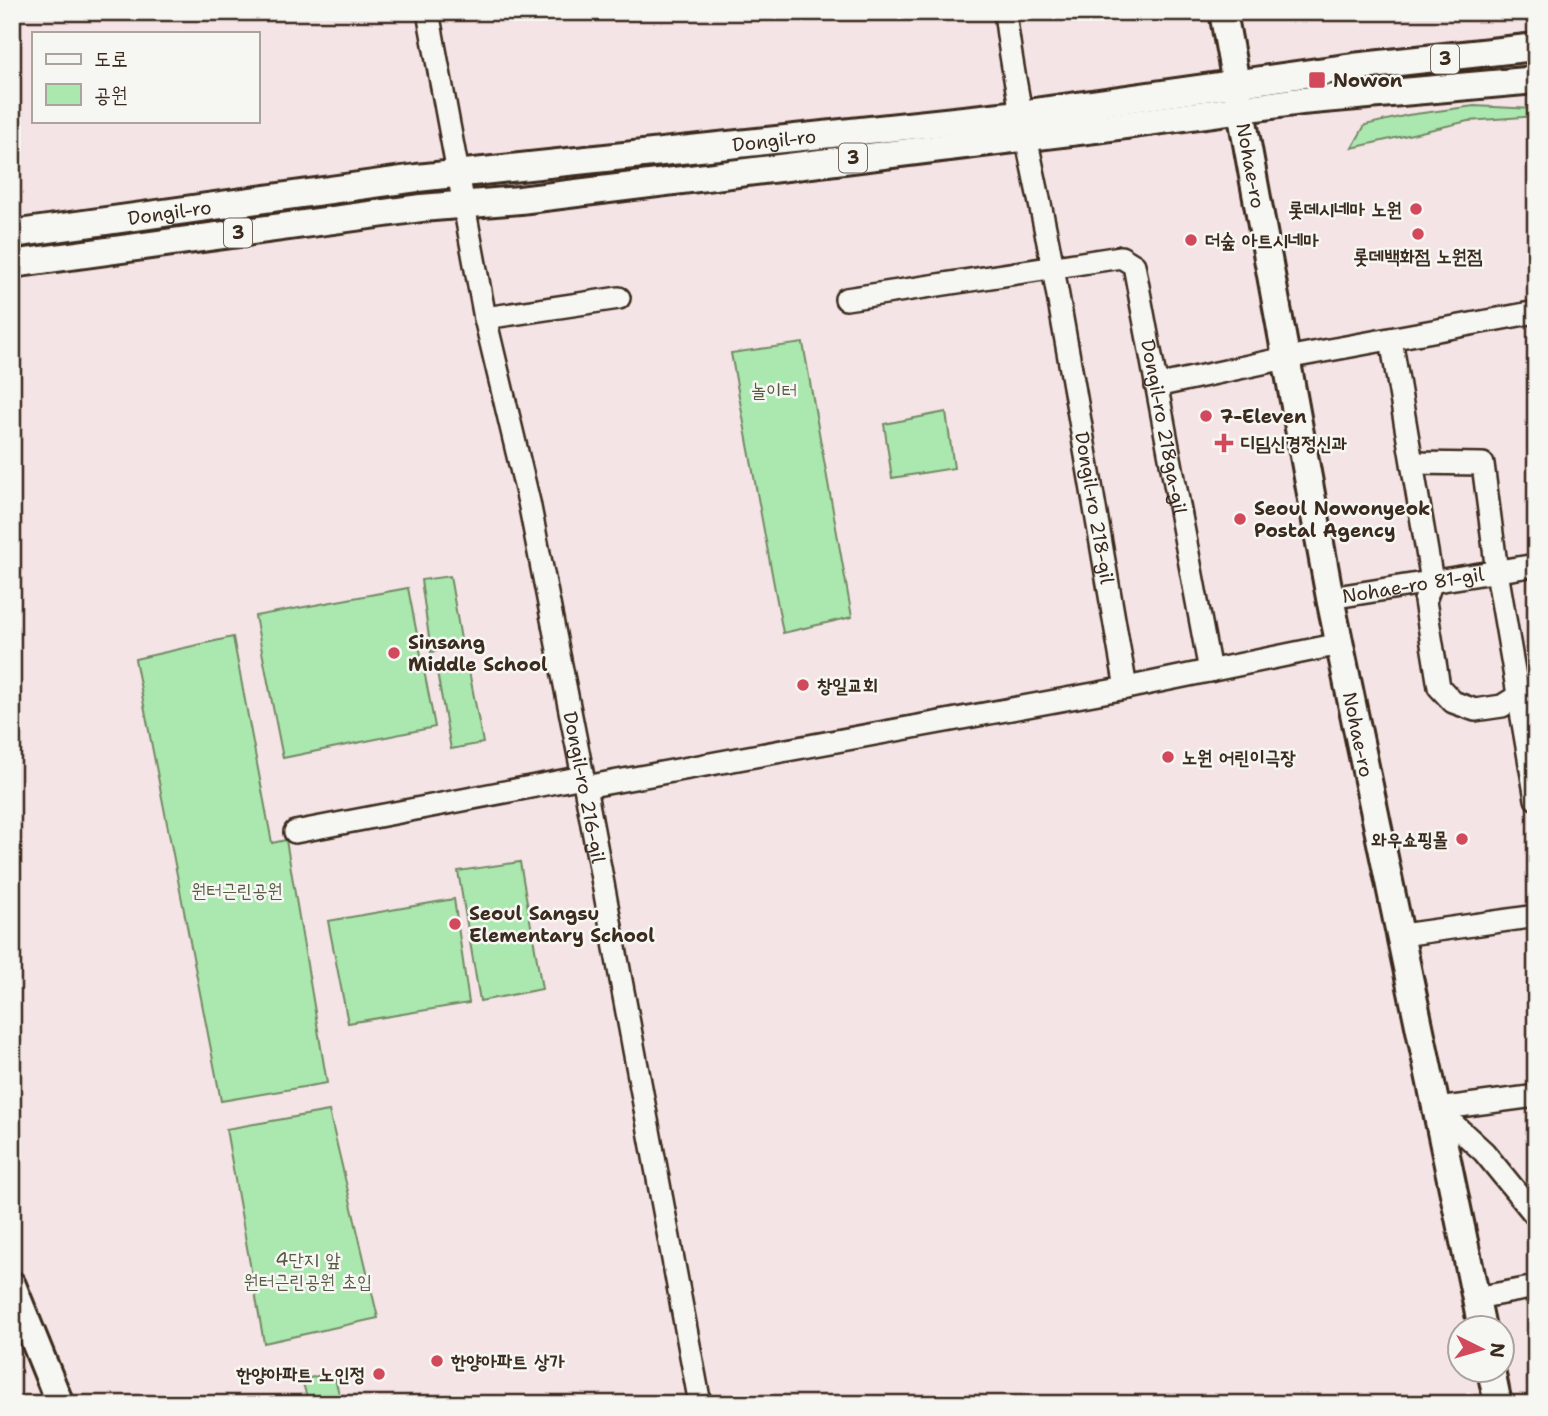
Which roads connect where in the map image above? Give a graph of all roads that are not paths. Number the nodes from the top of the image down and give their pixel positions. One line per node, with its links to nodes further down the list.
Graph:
1 (428, 12): 9 (street, Dongil-ro 216-gil)
2 (1005, 12): 8 (street, Dongil-ro 218-gil)
3 (1223, 12): 6 (main road, Nohae-ro)
4 (1536, 47): 6 (main road, Dongil-ro / 3)
5 (1536, 80): 7 (main road, Dongil-ro / 3)
6 (1237, 84): 7 (main road, Nohae-ro); 8 (main road, Dongil-ro / 3)
7 (1242, 110): 8 (main road, Dongil-ro / 3); 19 (main road, Nohae-ro)
8 (1023, 125): 9 (main road, Dongil-ro / 3); 10 (main road, Dongil-ro / 3); 13 (street, Dongil-ro 218-gil)
9 (458, 174): 10 (street, Dongil-ro 216-gil); 11 (main road, Dongil-ro / 3)
10 (464, 204): 12 (main road, Dongil-ro / 3); 17 (street, Dongil-ro 216-gil)
11 (12, 234)
12 (12, 264)
13 (1053, 267): 15 (street, Dongil-ro 218ga-gil); 20 (street, Dongil-ro 218ga-gil); 28 (street, Dongil-ro 218-gil)
14 (619, 298): 17 (street)
15 (846, 299)
16 (1536, 312): 18 (street)
17 (485, 318): 30 (street, Dongil-ro 216-gil)
18 (1391, 339): 19 (street); 21 (street)
19 (1286, 358): 20 (street); 25 (main road, Nohae-ro)
20 (1156, 386): 27 (street, Dongil-ro 218ga-gil)
21 (1413, 463): 23 (street); 24 (street)
22 (1536, 565): 23 (street, Nohae-ro 81-gil)
23 (1497, 572): 24 (street, Nohae-ro 81-gil); 29 (street, Nohae-ro 81-gil)
24 (1432, 581): 25 (street, Nohae-ro 81-gil); 29 (street)
25 (1330, 598): 26 (main road, Nohae-ro)
26 (1340, 644): 27 (street); 34 (main road, Nohae-ro)
27 (1210, 671): 28 (street)
28 (1126, 688): 30 (street)
29 (1527, 694): 31 (street, Nohae-ro 81-gil)
30 (584, 782): 32 (street); 44 (street, Dongil-ro 216-gil)
31 (1536, 799)
32 (295, 832)
33 (1536, 916): 34 (street)
34 (1402, 934): 36 (main road, Nohae-ro)
35 (1536, 1096): 36 (street)
36 (1437, 1109): 37 (street); 40 (main road, Nohae-ro)
37 (1536, 1216)
38 (12, 1285): 43 (main road)
39 (1536, 1287): 40 (street)
40 (1476, 1298): 41 (main road, Nohae-ro)
41 (1479, 1314)
42 (1494, 1384): 45 (main road)
43 (60, 1404)
44 (700, 1404)
45 (1499, 1404)

